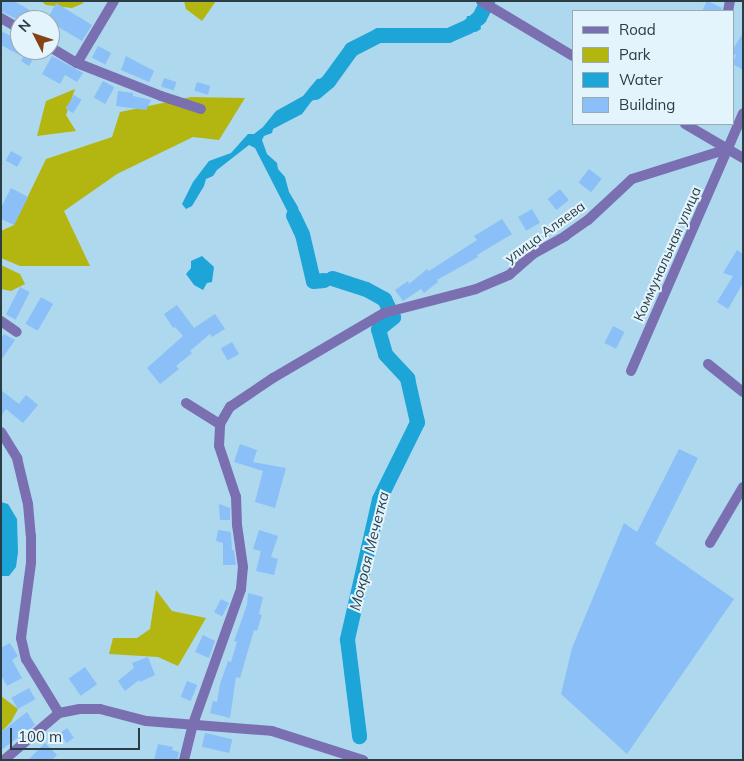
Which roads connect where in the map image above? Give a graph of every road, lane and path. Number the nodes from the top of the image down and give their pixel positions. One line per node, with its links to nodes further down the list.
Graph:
1 (114, 1): 5 (street)
2 (481, 1): 4 (street)
3 (60, 52): 5 (street)
4 (572, 55)
5 (77, 62): 6 (street)
6 (201, 109)
7 (743, 113): 10 (street, Коммунальная улица)
8 (690, 125): 9 (street)
9 (703, 128): 10 (street)
10 (728, 149): 11 (street); 15 (street, Коммунальная улица); 18 (street, улица Аляева)
11 (743, 158)
12 (1, 321): 13 (street)
13 (17, 332)
14 (708, 364): 16 (street)
15 (631, 371)
16 (743, 392)
17 (186, 402): 18 (street)
18 (220, 424): 23 (street)
19 (1, 432): 22 (street)
20 (743, 487): 21 (street)
21 (710, 543)
22 (59, 713): 23 (street); 24 (street)
23 (193, 724): 25 (street); 26 (street)
24 (4, 760)
25 (184, 760)
26 (363, 760)

